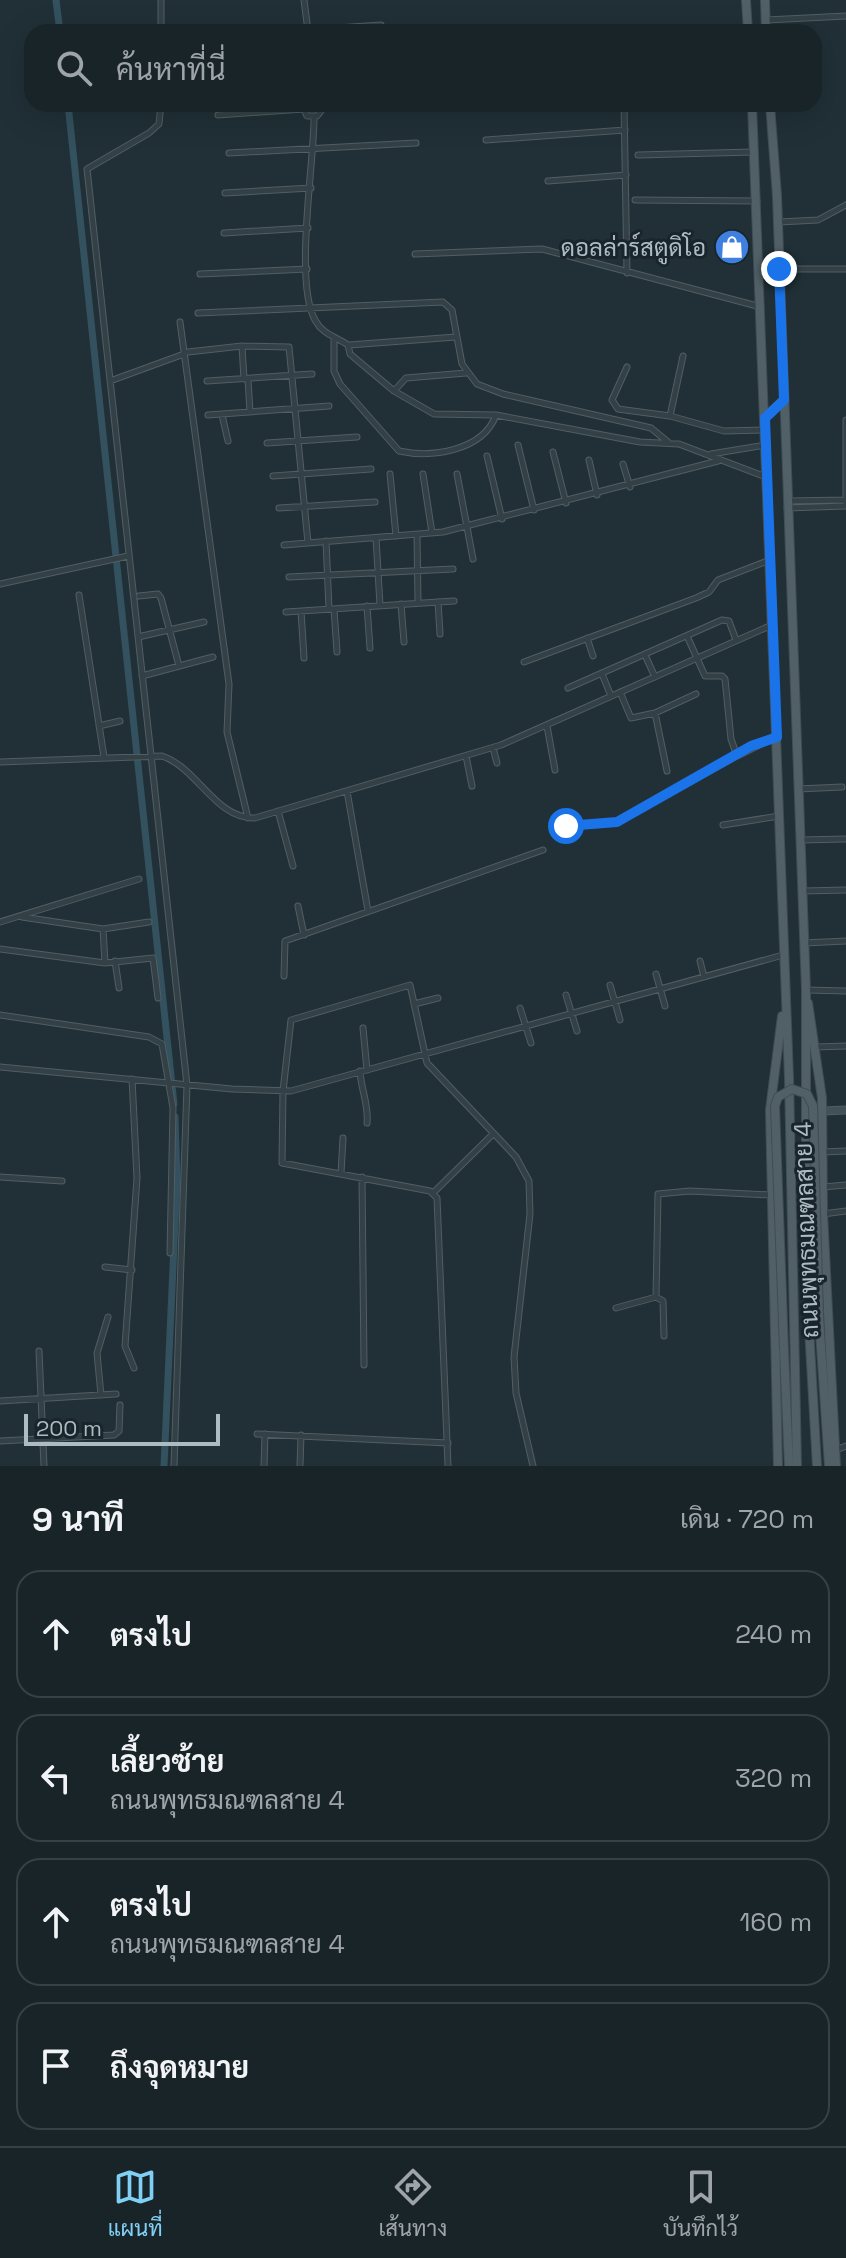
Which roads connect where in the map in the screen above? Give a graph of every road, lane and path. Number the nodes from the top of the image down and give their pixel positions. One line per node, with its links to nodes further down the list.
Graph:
1 (161, 0): 7 (street)
2 (304, 0): 8 (street)
3 (746, 0): 9 (main road)
4 (765, 0): 6 (main road)
5 (846, 16): 6 (street)
6 (766, 20): 10 (main road)
7 (161, 24)
8 (307, 24)
9 (748, 24)
10 (766, 24)
11 (160, 112): 60 (street)
12 (247, 112): 18 (street)
13 (306, 112): 19 (street)
14 (317, 112): 19 (street)
15 (624, 112): 20 (street)
16 (752, 112): 24 (main road, ถนนพุทธมณฑลสาย 4)
17 (771, 112): 34 (main road, ถนนพุทธมณฑลสาย 4)
18 (218, 115)
19 (314, 118): 23 (street)
20 (625, 130): 21 (street); 27 (street)
21 (486, 140)
22 (416, 143): 23 (street)
23 (314, 148): 25 (street); 29 (street)
24 (754, 152): 26 (street); 32 (main road, ถนนพุทธมณฑลสาย 4)
25 (229, 153)
26 (638, 155)
27 (626, 175): 28 (street); 41 (street)
28 (548, 181)
29 (311, 188): 30 (street); 35 (street)
30 (225, 193)
31 (635, 200): 32 (street)
32 (757, 201): 44 (main road, ถนนพุทธมณฑลสาย 4)
33 (846, 205): 34 (street)
34 (778, 222): 39 (main road, ถนนพุทธมณฑลสาย 4)
35 (308, 228): 36 (street); 38 (street)
36 (224, 233)
37 (415, 254): 41 (street)
38 (307, 269): 42 (street); 43 (street)
39 (779, 269): 40 (street); 63 (main road, ถนนพุทธมณฑลสาย 4)
40 (846, 269)
41 (627, 273): 44 (street)
42 (200, 274)
43 (310, 307): 45 (street); 47 (street); 48 (street)
44 (761, 307): 71 (main road, ถนนพุทธมณฑลสาย 4)
45 (198, 313)
46 (180, 322): 52 (street)
47 (456, 337): 49 (street); 56 (street)
48 (334, 340): 49 (street); 51 (street)
49 (348, 345): 53 (street)
50 (242, 346): 52 (street); 58 (street); 59 (street)
51 (337, 349): 53 (street); 69 (street)
52 (186, 353): 60 (street); 178 (street)
53 (350, 354): 62 (street)
54 (683, 356): 70 (street)
55 (627, 367): 70 (street)
56 (467, 373): 62 (street); 78 (street)
57 (312, 374): 58 (street)
58 (292, 376): 59 (street); 65 (street)
59 (246, 379): 61 (street); 66 (street)
60 (110, 381): 113 (street)
61 (207, 381)
62 (394, 391): 69 (street)
63 (784, 396): 71 (main road); 100 (main road, ถนนพุทธมณฑลสาย 4)
64 (329, 406): 65 (street)
65 (294, 409): 66 (street); 76 (street)
66 (250, 412): 67 (street)
67 (222, 414): 68 (street); 75 (street)
68 (208, 415)
69 (496, 415): 78 (street)
70 (670, 416): 73 (street)
71 (765, 418): 73 (main road, ถนนพุทธมณฑลสาย 4)
72 (846, 420): 84 (street)
73 (765, 430): 80 (main road, ถนนพุทธมณฑลสาย 4)
74 (357, 437): 76 (street)
75 (228, 441)
76 (298, 441): 77 (street); 89 (street)
77 (267, 443)
78 (668, 443): 82 (street)
79 (518, 445): 103 (street)
80 (766, 445): 82 (street); 94 (main road, ถนนพุทธมณฑลสาย 4)
81 (553, 452): 98 (street)
82 (710, 454): 86 (street)
83 (487, 456): 104 (street)
84 (845, 456): 99 (street)
85 (589, 460): 96 (street)
86 (719, 461): 94 (street); 95 (street)
87 (623, 464): 95 (street)
88 (371, 469): 89 (street)
89 (302, 474): 93 (street); 101 (street)
90 (390, 474): 108 (street)
91 (423, 474): 106 (street)
92 (457, 474): 105 (street)
93 (273, 476)
94 (767, 477): 115 (main road, ถนนพุทธมณฑลสาย 4)
95 (630, 487): 96 (street)
96 (597, 495): 98 (street)
97 (375, 502): 101 (street)
98 (566, 503): 103 (street)
99 (846, 503): 100 (street)
100 (787, 504): 174 (main road, ถนนพุทธมณฑลสาย 4)
101 (305, 506): 102 (street); 111 (street)
102 (279, 508)
103 (534, 510): 104 (street)
104 (502, 519): 105 (street)
105 (469, 527): 106 (street); 114 (street)
106 (432, 533): 107 (street)
107 (417, 535): 108 (street); 117 (street)
108 (396, 536): 109 (street)
109 (376, 538): 110 (street); 118 (street)
110 (326, 541): 111 (street); 119 (street)
111 (308, 543): 112 (street)
112 (284, 545)
113 (122, 557): 121 (street); 138 (street)
114 (473, 559)
115 (770, 560): 134 (main road, ถนนพุทธมณฑลสาย 4); 139 (street)
116 (453, 569): 117 (street)
117 (417, 570): 118 (street); 126 (street)
118 (378, 572): 119 (street); 128 (street)
119 (328, 576): 120 (street); 130 (street)
120 (289, 577)
121 (0, 584)
122 (79, 595): 160 (street)
123 (139, 596): 135 (street)
124 (454, 601): 125 (street)
125 (438, 602): 126 (street); 136 (street)
126 (418, 603): 127 (street)
127 (401, 604): 128 (street); 141 (street)
128 (380, 605): 129 (street)
129 (367, 606): 130 (street); 142 (street)
130 (331, 609): 131 (street); 143 (street)
131 (301, 611): 132 (street); 147 (street)
132 (286, 612)
133 (204, 622): 135 (street)
134 (773, 625): 140 (street); 162 (main road, ถนนพุทธมณฑลสาย 4)
135 (168, 630): 138 (street); 150 (street)
136 (440, 634)
137 (687, 636): 140 (street); 144 (street); 148 (street)
138 (138, 637): 152 (street)
139 (587, 638): 145 (street); 149 (street)
140 (736, 640): 148 (street)
141 (404, 642)
142 (370, 648)
143 (337, 652)
144 (645, 655): 151 (street); 153 (street)
145 (593, 656)
146 (213, 657): 150 (street)
147 (304, 658)
148 (696, 658): 153 (street); 166 (street)
149 (524, 662)
150 (179, 666): 152 (street)
151 (602, 674): 154 (street); 157 (street)
152 (142, 676): 164 (street)
153 (655, 677): 155 (street)
154 (568, 688)
155 (620, 692): 157 (street); 158 (street)
156 (696, 694): 158 (street)
157 (611, 696): 161 (street)
158 (655, 713): 171 (street)
159 (120, 721): 160 (street)
160 (99, 726): 167 (street)
161 (547, 726): 163 (street); 170 (street)
162 (777, 737): 166 (street); 177 (main road, ถนนพุทธมณฑลสาย 4)
163 (493, 748): 165 (street); 169 (street)
164 (152, 754): 167 (street); 178 (street); 233 (street)
165 (466, 756): 172 (street); 175 (street)
166 (737, 756): 180 (street)
167 (104, 757): 168 (street)
168 (0, 762)
169 (497, 763)
170 (555, 770)
171 (667, 771)
172 (472, 786)
173 (842, 787): 174 (street)
174 (797, 789): 182 (main road, ถนนพุทธมณฑลสาย 4)
175 (347, 791): 176 (street); 189 (street)
176 (278, 811): 178 (street); 184 (street)
177 (779, 816): 179 (street); 198 (main road, ถนนพุทธมณฑลสาย 4)
178 (248, 818)
179 (723, 825)
180 (566, 826)
181 (846, 839): 182 (street)
182 (799, 840): 187 (main road, ถนนพุทธมณฑลสาย 4)
183 (543, 850): 189 (street)
184 (293, 866)
185 (139, 879): 190 (street)
186 (846, 890): 187 (street)
187 (802, 891): 196 (main road, ถนนพุทธมณฑลสาย 4)
188 (298, 906): 194 (street)
189 (368, 911): 194 (street)
190 (17, 917): 191 (street); 193 (street)
191 (0, 922)
192 (149, 922): 193 (street)
193 (103, 929): 201 (street)
194 (304, 935): 203 (street)
195 (846, 941): 196 (street)
196 (803, 943): 209 (main road, ถนนพุทธมณฑลสาย 4)
197 (0, 949): 201 (street)
198 (783, 955): 204 (street); 214 (main road, ถนนพุทธมณฑลสาย 4)
199 (115, 961): 201 (street); 206 (street); 211 (street)
200 (700, 961): 204 (street)
201 (105, 963)
202 (656, 974): 207 (street)
203 (284, 976)
204 (704, 977): 207 (street)
205 (610, 985): 213 (street)
206 (119, 988)
207 (660, 989): 213 (street); 216 (street)
208 (846, 991): 209 (street)
209 (806, 992): 226 (main road, ถนนพุทธมณฑลสาย 4); 285 (main road, ถนนพุทธมณฑลสาย 4)
210 (566, 995): 218 (street)
211 (158, 998)
212 (438, 998): 215 (street)
213 (615, 1001): 218 (street); 220 (street)
214 (785, 1003): 249 (main road, ถนนพุทธมณฑลสาย 4); 284 (main road, ถนนพุทธมณฑลสาย 4)
215 (414, 1004): 227 (street); 234 (street)
216 (665, 1006)
217 (520, 1008): 221 (street)
218 (571, 1013): 221 (street); 223 (street)
219 (0, 1015): 232 (street)
220 (620, 1020)
221 (526, 1026): 224 (street); 227 (street)
222 (363, 1028): 230 (street)
223 (577, 1031)
224 (531, 1043)
225 (846, 1046): 226 (street); 228 (street)
226 (816, 1047): 236 (main road, ถนนพุทธมณฑลสาย 4)
227 (422, 1055): 230 (street); 238 (street)
228 (846, 1057)
229 (0, 1067): 231 (street)
230 (364, 1070): 234 (street); 237 (street)
231 (132, 1079): 232 (street); 254 (street)
232 (172, 1084): 233 (street); 252 (street)
233 (185, 1085): 234 (street); 277 (street)
234 (283, 1091): 242 (street)
235 (846, 1110): 236 (street)
236 (823, 1111): 241 (main road, ถนนพุทธมณฑลสาย 4)
237 (367, 1123)
238 (493, 1134): 248 (street); 281 (street)
239 (343, 1138): 242 (street)
240 (846, 1151): 241 (street)
241 (823, 1152): 247 (main road, ถนนพุทธมณฑลสาย 4)
242 (341, 1173): 244 (street)
243 (0, 1177): 245 (street)
244 (362, 1177): 248 (street); 260 (street)
245 (62, 1181)
246 (846, 1185): 247 (street)
247 (823, 1187): 251 (main road, ถนนพุทธมณฑลสาย 4)
248 (433, 1193): 273 (street)
249 (771, 1195): 255 (street); 282 (main road, ถนนพุทธมณฑลสาย 4)
250 (846, 1211): 251 (street)
251 (823, 1214): 275 (main road, ถนนพุทธมณฑลสาย 4)
252 (170, 1253)
253 (105, 1267): 254 (street)
254 (132, 1270): 261 (street)
255 (656, 1297): 256 (street); 258 (street)
256 (616, 1308)
257 (108, 1317): 263 (street)
258 (664, 1336)
259 (39, 1351): 264 (street)
260 (364, 1365)
261 (134, 1368)
262 (116, 1394): 263 (street)
263 (101, 1395): 264 (street)
264 (41, 1399): 265 (street); 271 (street)
265 (0, 1401)
266 (120, 1405): 271 (street)
267 (824, 1416): 275 (main road); 283 (main road, bridge); 285 (main road)
268 (257, 1434): 269 (street)
269 (265, 1434): 270 (street); 278 (street)
270 (301, 1435): 273 (street); 279 (street)
271 (43, 1439): 272 (street); 276 (street)
272 (0, 1441)
273 (448, 1443): 280 (street)
274 (846, 1446): 275 (street)
275 (837, 1460)
276 (44, 1466)
277 (174, 1466)
278 (264, 1466)
279 (300, 1466)
280 (448, 1466)
281 (533, 1466)
282 (778, 1466)
283 (787, 1466)
284 (797, 1466)
285 (818, 1466)

